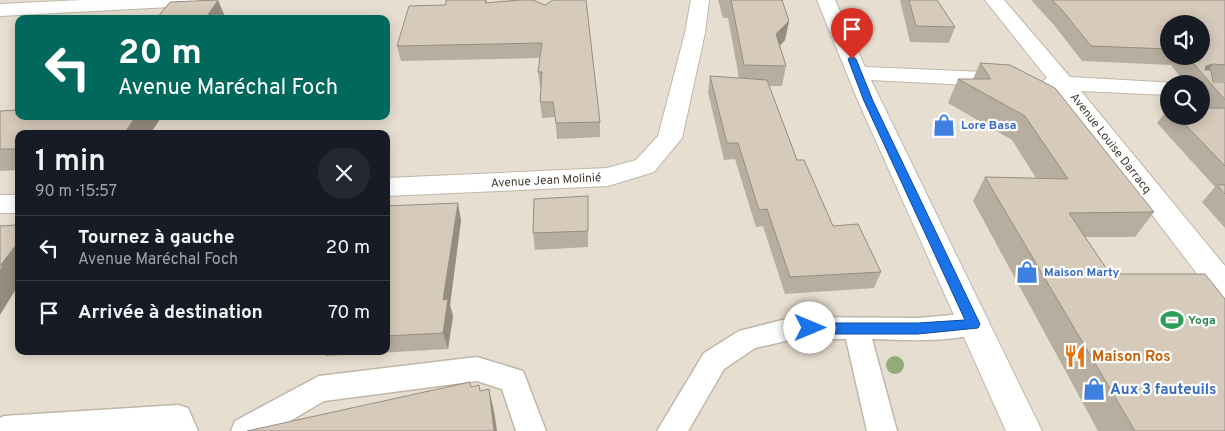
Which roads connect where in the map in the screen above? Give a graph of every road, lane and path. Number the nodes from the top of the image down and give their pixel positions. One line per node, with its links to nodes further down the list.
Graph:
1 (190, 0): 5 (street)
2 (700, 0): 9 (street, Avenue Jean Molinié)
3 (826, 0): 6 (street)
4 (994, 0): 7 (street, Avenue Louise Darracq)
5 (0, 10)
6 (858, 73): 7 (street); 13 (street)
7 (1063, 83): 8 (street); 12 (street, Avenue Louise Darracq)
8 (1160, 88)
9 (390, 187)
10 (0, 204): 11 (street)
11 (15, 204)
12 (1225, 288)
13 (974, 324): 14 (lane); 21 (street)
14 (856, 328): 19 (lane); 20 (lane)
15 (4, 430): 16 (lane)
16 (183, 431)
17 (246, 431): 18 (lane)
18 (531, 431)
19 (672, 431)
20 (882, 431)
21 (1024, 431)

